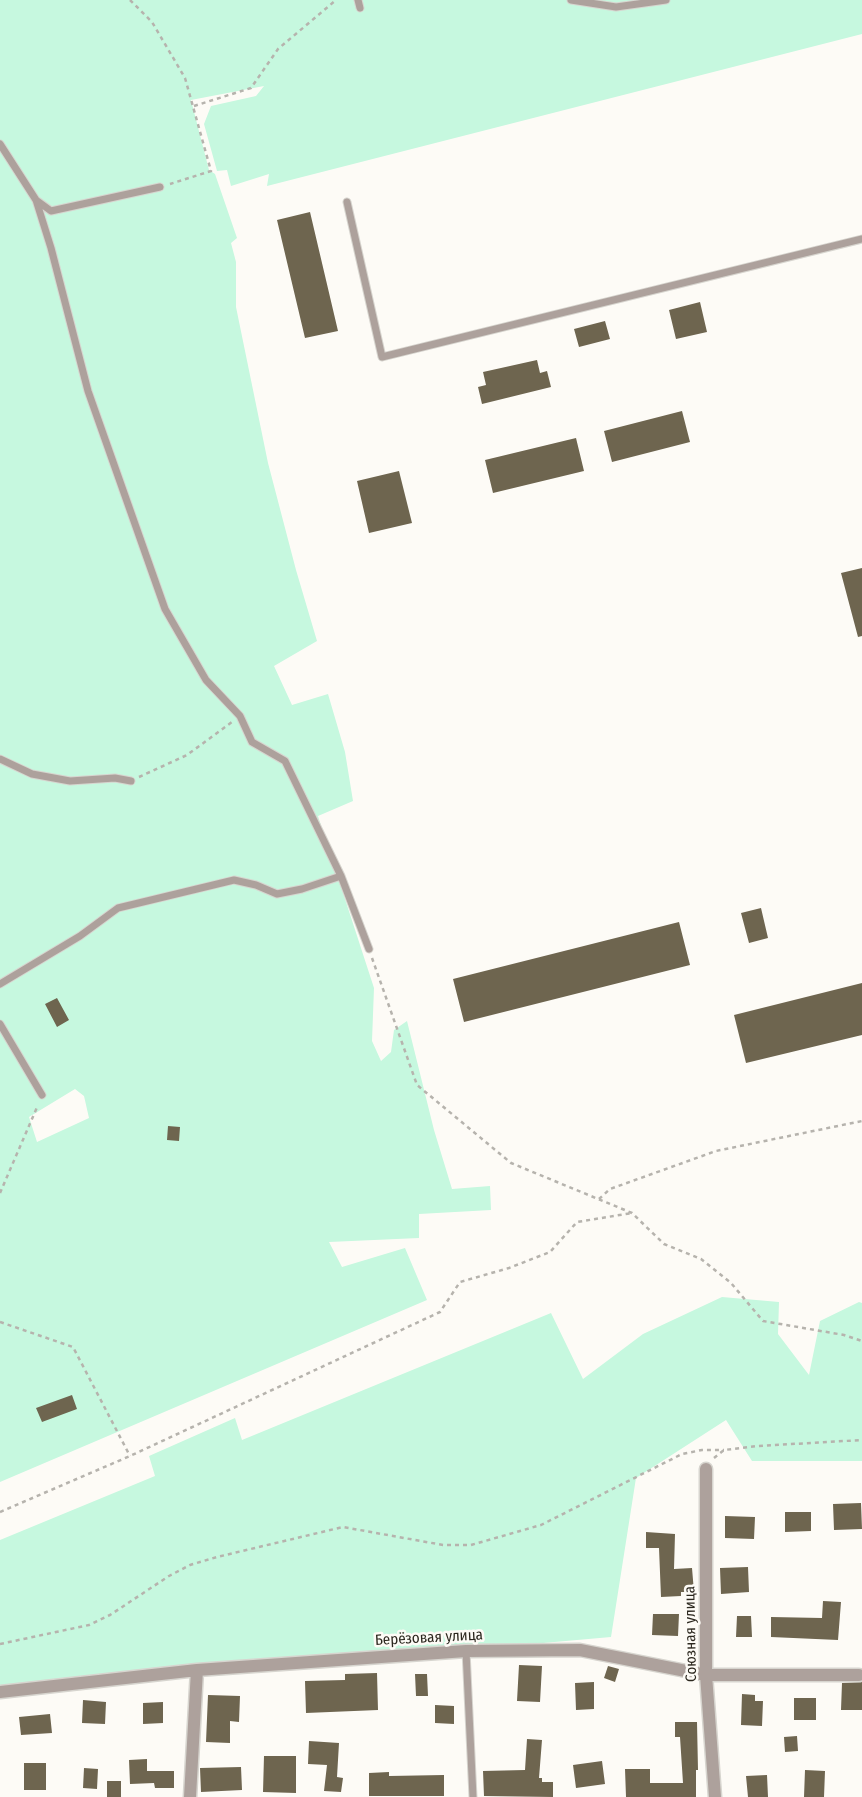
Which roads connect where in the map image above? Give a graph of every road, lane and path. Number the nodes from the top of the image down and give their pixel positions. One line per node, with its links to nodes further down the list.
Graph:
1 (130, 0): 7 (path)
2 (336, 0): 7 (path)
3 (358, 0): 6 (lane)
4 (571, 0): 5 (lane)
5 (666, 0)
6 (360, 8)
7 (194, 106): 9 (path)
8 (0, 144): 10 (lane)
9 (160, 187): 10 (lane)
10 (36, 200): 13 (lane)
11 (347, 202): 12 (lane)
12 (862, 238)
13 (240, 716): 15 (path); 16 (lane)
14 (0, 759): 15 (lane)
15 (131, 781)
16 (341, 876): 17 (lane); 18 (lane)
17 (369, 949): 23 (path)
18 (0, 984)
19 (0, 1024): 20 (lane)
20 (42, 1096): 22 (path)
21 (862, 1121): 23 (path)
22 (0, 1193)
23 (599, 1199): 24 (path)
24 (632, 1213): 26 (path); 29 (path)
25 (0, 1322): 29 (path)
26 (862, 1341)
27 (862, 1440): 28 (path)
28 (724, 1450): 30 (path); 32 (path)
29 (130, 1456): 31 (path)
30 (706, 1470): 35 (street, Союзная улица)
31 (0, 1512)
32 (0, 1644)
33 (466, 1651): 34 (street, Берёзовая улица); 35 (street, Берёзовая улица); 39 (lane)
34 (197, 1670): 37 (street, Берёзовая улица); 38 (street)
35 (706, 1675): 36 (street, Берёзовая улица); 40 (street, Союзная улица)
36 (859, 1675)
37 (0, 1692)
38 (190, 1797)
39 (473, 1797)
40 (715, 1797)

